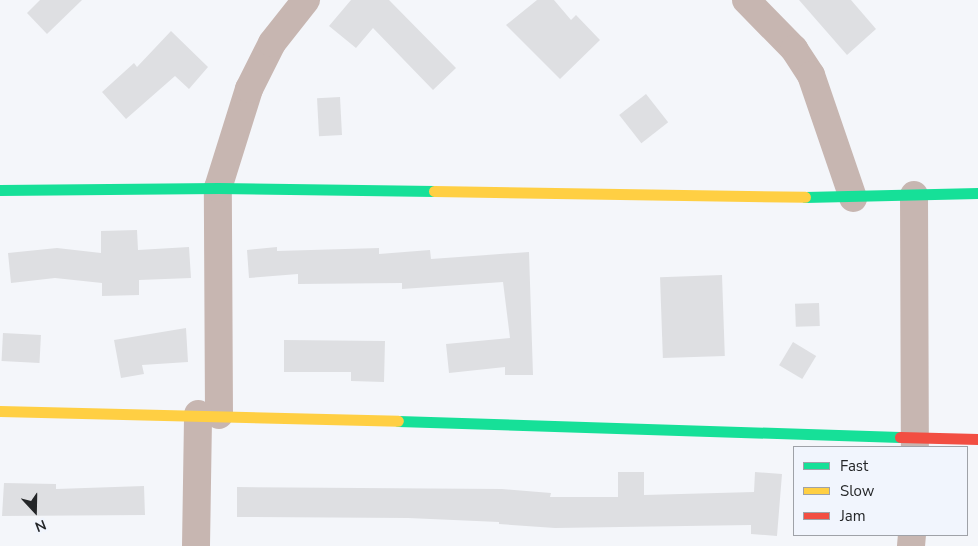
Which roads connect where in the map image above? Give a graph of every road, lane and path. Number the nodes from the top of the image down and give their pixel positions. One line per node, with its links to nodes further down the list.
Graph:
1 (306, 0): 3 (street)
2 (746, 0): 7 (street)
3 (218, 188): 4 (street); 7 (street); 9 (street)
4 (0, 190)
5 (978, 193): 6 (street)
6 (914, 195): 7 (street); 11 (street)
7 (853, 198)
8 (0, 412): 9 (street)
9 (209, 415): 11 (street); 12 (street)
10 (978, 439): 11 (street)
11 (916, 443)
12 (196, 546)

